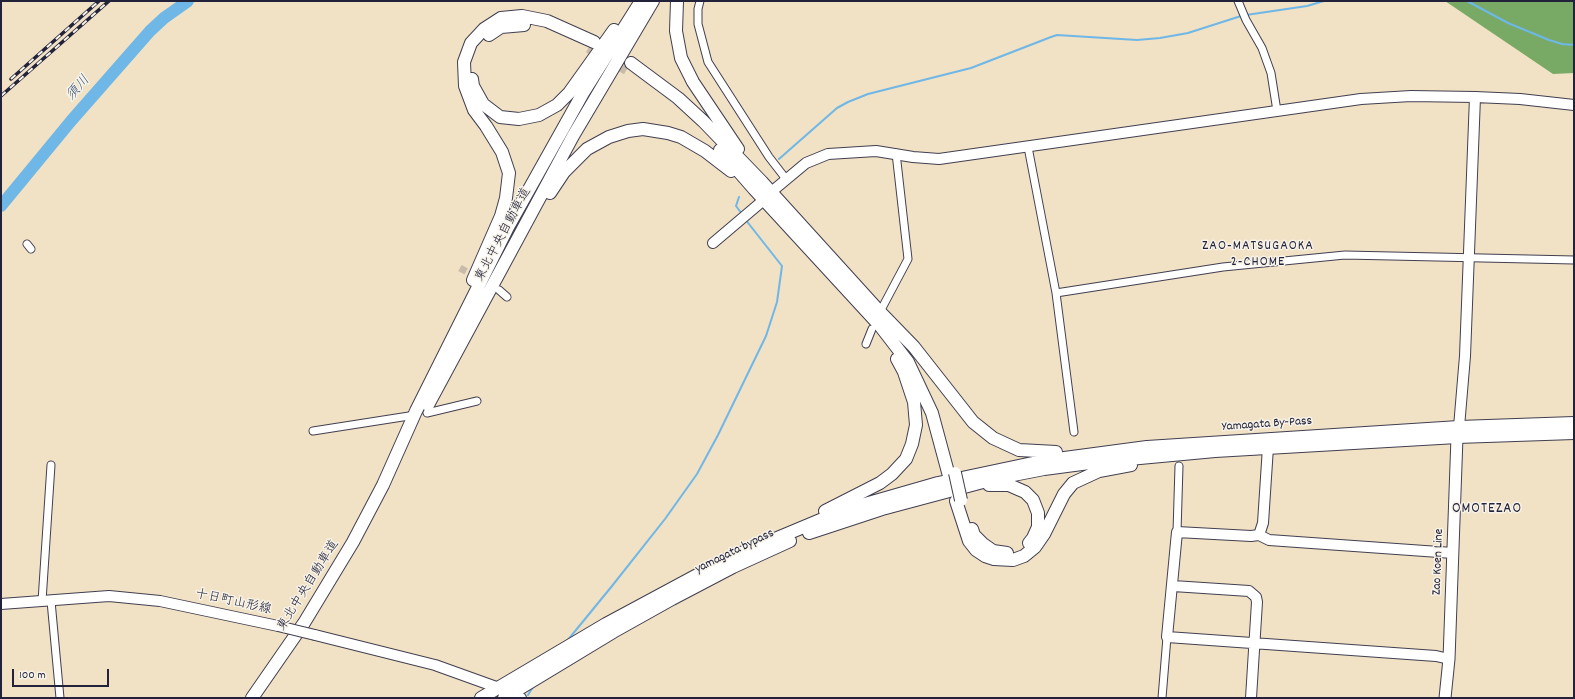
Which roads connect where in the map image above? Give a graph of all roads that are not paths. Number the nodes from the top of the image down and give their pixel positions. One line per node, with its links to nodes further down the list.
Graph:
1 (633, 1): 28 (highway)
2 (641, 1): 28 (highway, 東北中央自動車道)
3 (653, 1): 26 (highway, 東北中央自動車道)
4 (677, 1): 14 (highway)
5 (700, 1): 13 (street)
6 (1238, 1): 10 (street)
7 (629, 66): 14 (highway)
8 (1475, 97): 9 (street); 10 (street); 18 (street)
9 (1574, 105)
10 (1277, 111): 11 (street)
11 (1028, 147): 12 (street); 21 (street)
12 (896, 153): 13 (street); 23 (street)
13 (786, 179): 15 (street)
14 (758, 185): 23 (highway); 24 (highway); 26 (highway)
15 (776, 188)
16 (759, 204): 17 (street)
17 (713, 243)
18 (1469, 257): 19 (street); 21 (street); 32 (street)
19 (1574, 260)
20 (499, 290): 22 (street)
21 (1056, 293): 31 (street)
22 (507, 297)
23 (881, 310): 34 (highway); 39 (highway)
24 (877, 328): 25 (street); 39 (highway); 45 (highway)
25 (866, 344)
26 (443, 379): 41 (highway, 東北中央自動車道)
27 (476, 401): 28 (street)
28 (417, 413): 30 (street); 41 (highway, 東北中央自動車道)
29 (1574, 423): 32 (highway, Yamagata By-Pass)
30 (313, 431)
31 (1074, 432)
32 (1458, 432): 33 (highway, Yamagata By-Pass); 34 (highway, Yamagata By-Pass); 35 (highway, Yamagata By-Pass); 46 (main road, Zao Koen Line)
33 (1574, 433)
34 (1170, 445): 45 (highway, yamagata bypass)
35 (1268, 447): 36 (highway, Yamagata By-Pass); 44 (street)
36 (1215, 451): 40 (highway, Yamagata By-Pass); 42 (highway)
37 (51, 465): 48 (street)
38 (1179, 466): 43 (street)
39 (952, 475): 42 (highway)
40 (978, 483): 42 (highway); 53 (highway, yamagata bypass)
41 (383, 484): 55 (highway, 東北中央自動車道)
42 (958, 500)
43 (1177, 532): 44 (street); 47 (street)
44 (1259, 535): 46 (street)
45 (747, 550): 53 (highway, yamagata bypass)
46 (1453, 553): 52 (main road, Zao Koen Line)
47 (1173, 586): 50 (street); 51 (street)
48 (46, 601): 49 (street, 十日町山形線); 53 (street, 十日町山形線, bridge); 54 (street)
49 (1, 604)
50 (1167, 637): 51 (street); 57 (street)
51 (1255, 643): 52 (street); 58 (street)
52 (1450, 659): 59 (main road, Zao Koen Line)
53 (509, 695): 56 (highway, yamagata bypass)
54 (60, 698)
55 (252, 698)
56 (481, 698)
57 (1162, 698)
58 (1251, 698)
59 (1445, 698)

